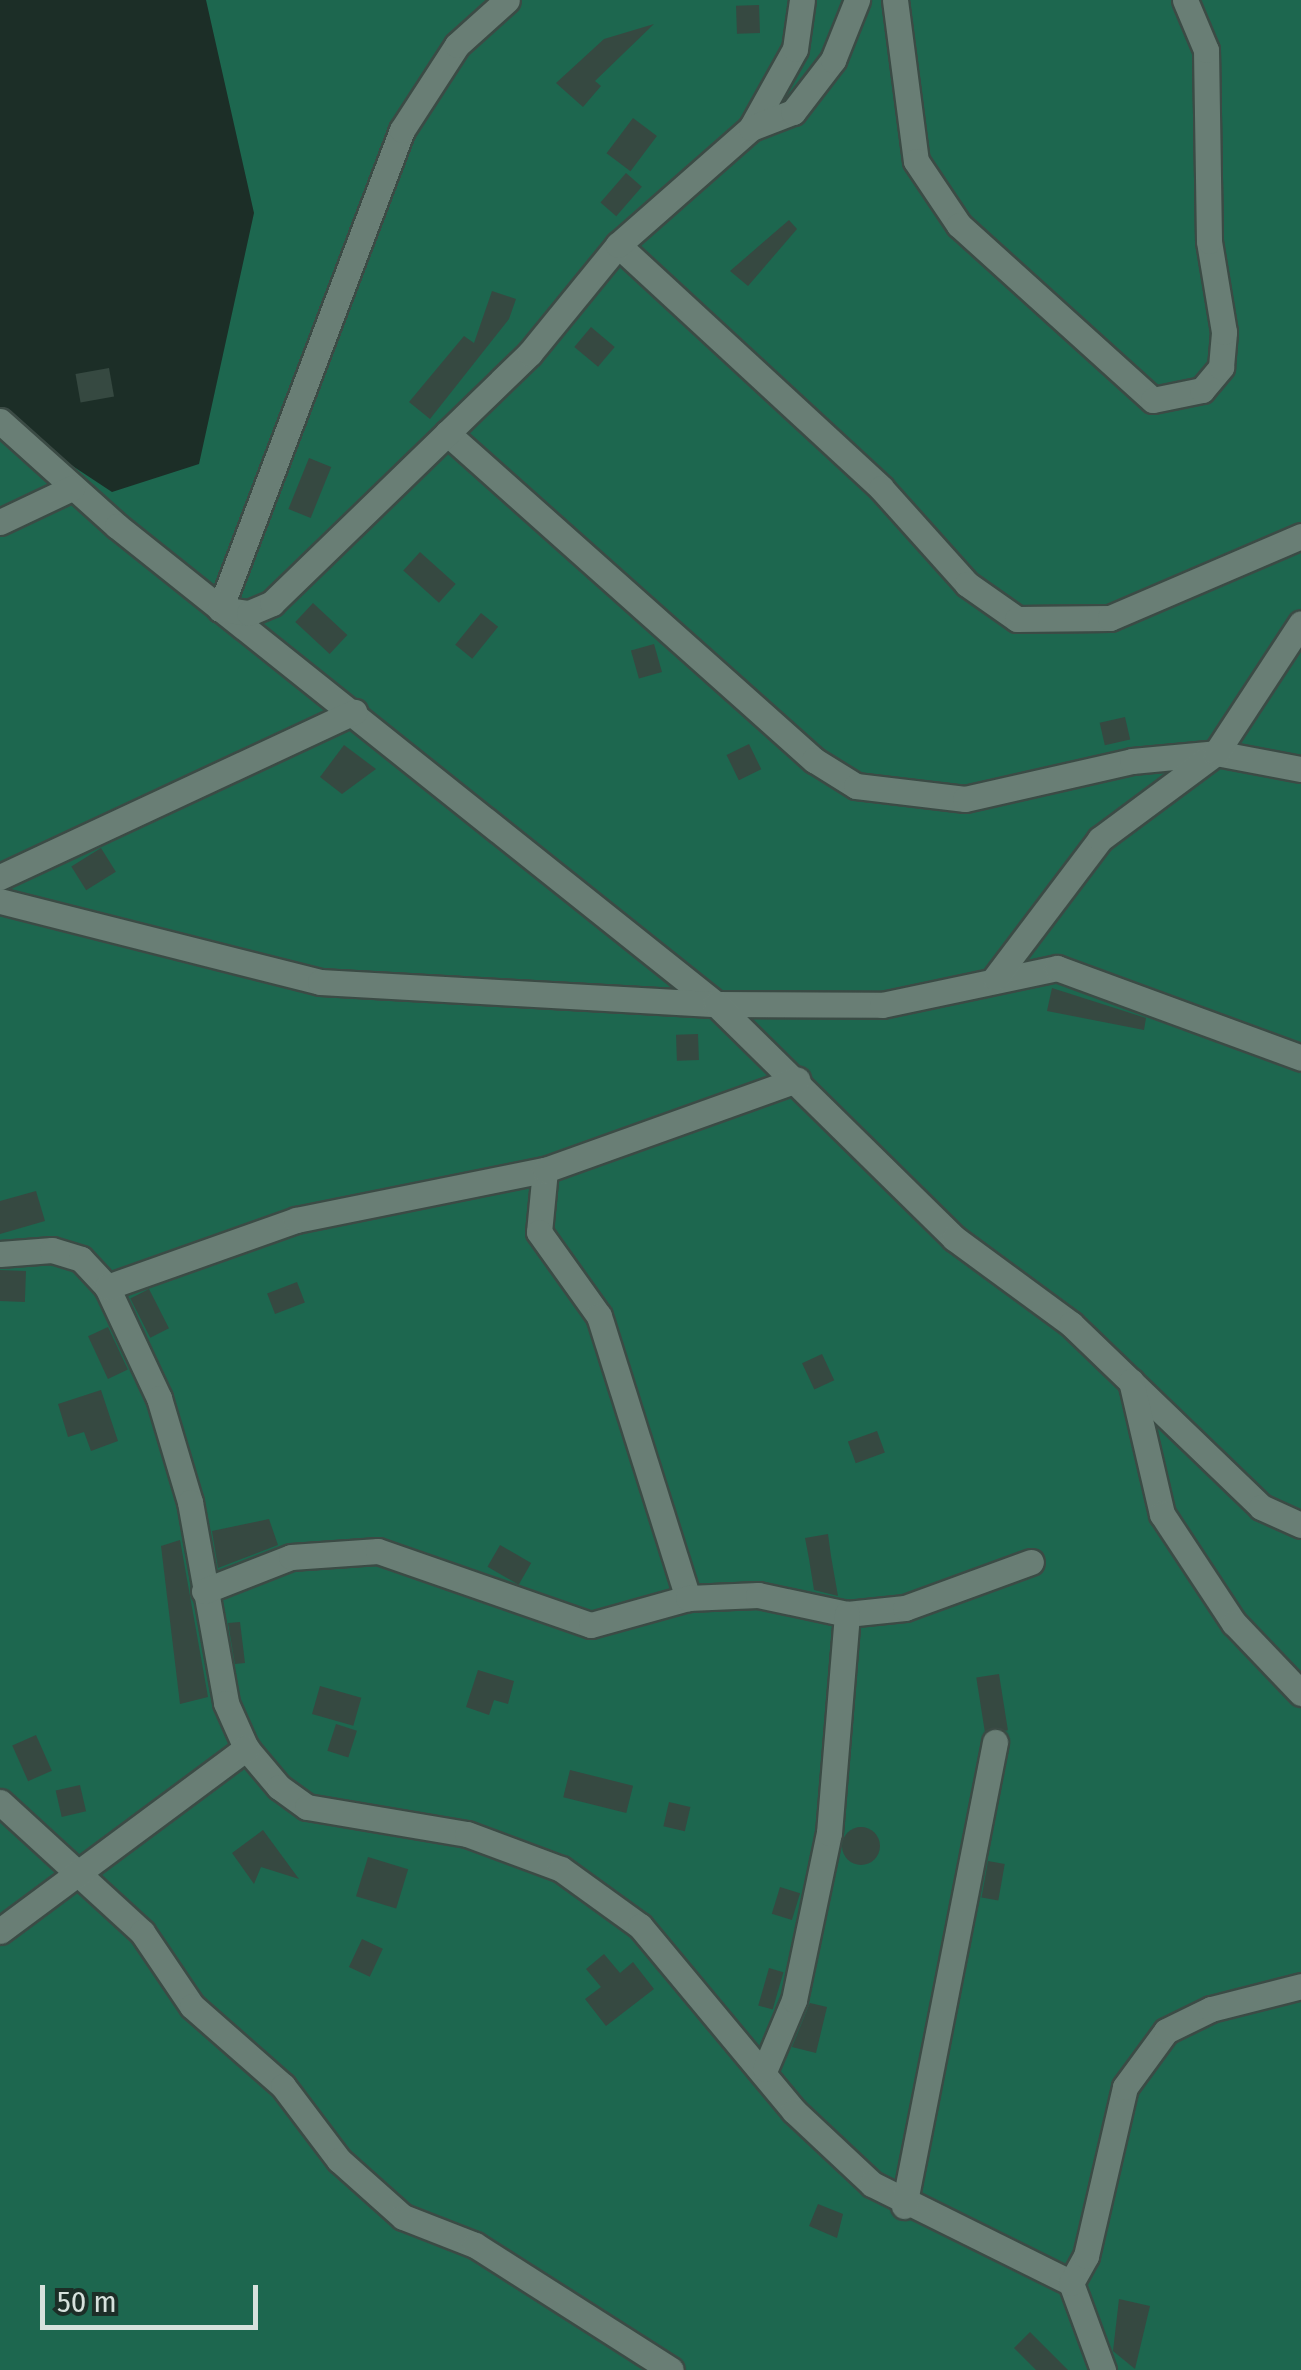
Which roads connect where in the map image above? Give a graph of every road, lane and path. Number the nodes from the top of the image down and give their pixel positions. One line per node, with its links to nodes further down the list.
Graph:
1 (508, 0): 13 (street)
2 (802, 0): 6 (street)
3 (857, 0): 6 (street)
4 (895, 0): 5 (street)
5 (1185, 0)
6 (751, 128): 7 (street)
7 (618, 246): 9 (street); 12 (street)
8 (0, 421): 10 (street)
9 (447, 432): 13 (street); 16 (street)
10 (72, 488): 11 (street); 13 (street)
11 (0, 522)
12 (1301, 536)
13 (220, 609): 15 (street)
14 (1301, 624): 16 (street)
15 (354, 712): 18 (street); 21 (street)
16 (1216, 753): 17 (street); 20 (street)
17 (1301, 769)
18 (0, 877)
19 (0, 901): 21 (street)
20 (995, 978): 21 (street); 22 (street)
21 (716, 1004): 23 (street)
22 (1301, 1058)
23 (797, 1080): 24 (street); 27 (street)
24 (545, 1170): 26 (street); 31 (street)
25 (0, 1254): 26 (street)
26 (107, 1287): 30 (street)
27 (1131, 1381): 28 (street); 33 (street)
28 (1301, 1525)
29 (1031, 1562): 32 (street)
30 (204, 1591): 31 (street); 35 (street)
31 (688, 1598): 32 (street)
32 (847, 1614): 40 (street)
33 (1301, 1693)
34 (996, 1742): 41 (street)
35 (246, 1748): 37 (street); 40 (street)
36 (0, 1802): 37 (street)
37 (80, 1873): 38 (street); 43 (street)
38 (0, 1930)
39 (1301, 1986): 42 (street)
40 (766, 2068): 41 (street)
41 (904, 2206): 42 (street)
42 (1071, 2284): 44 (street)
43 (671, 2370)
44 (1103, 2370)

